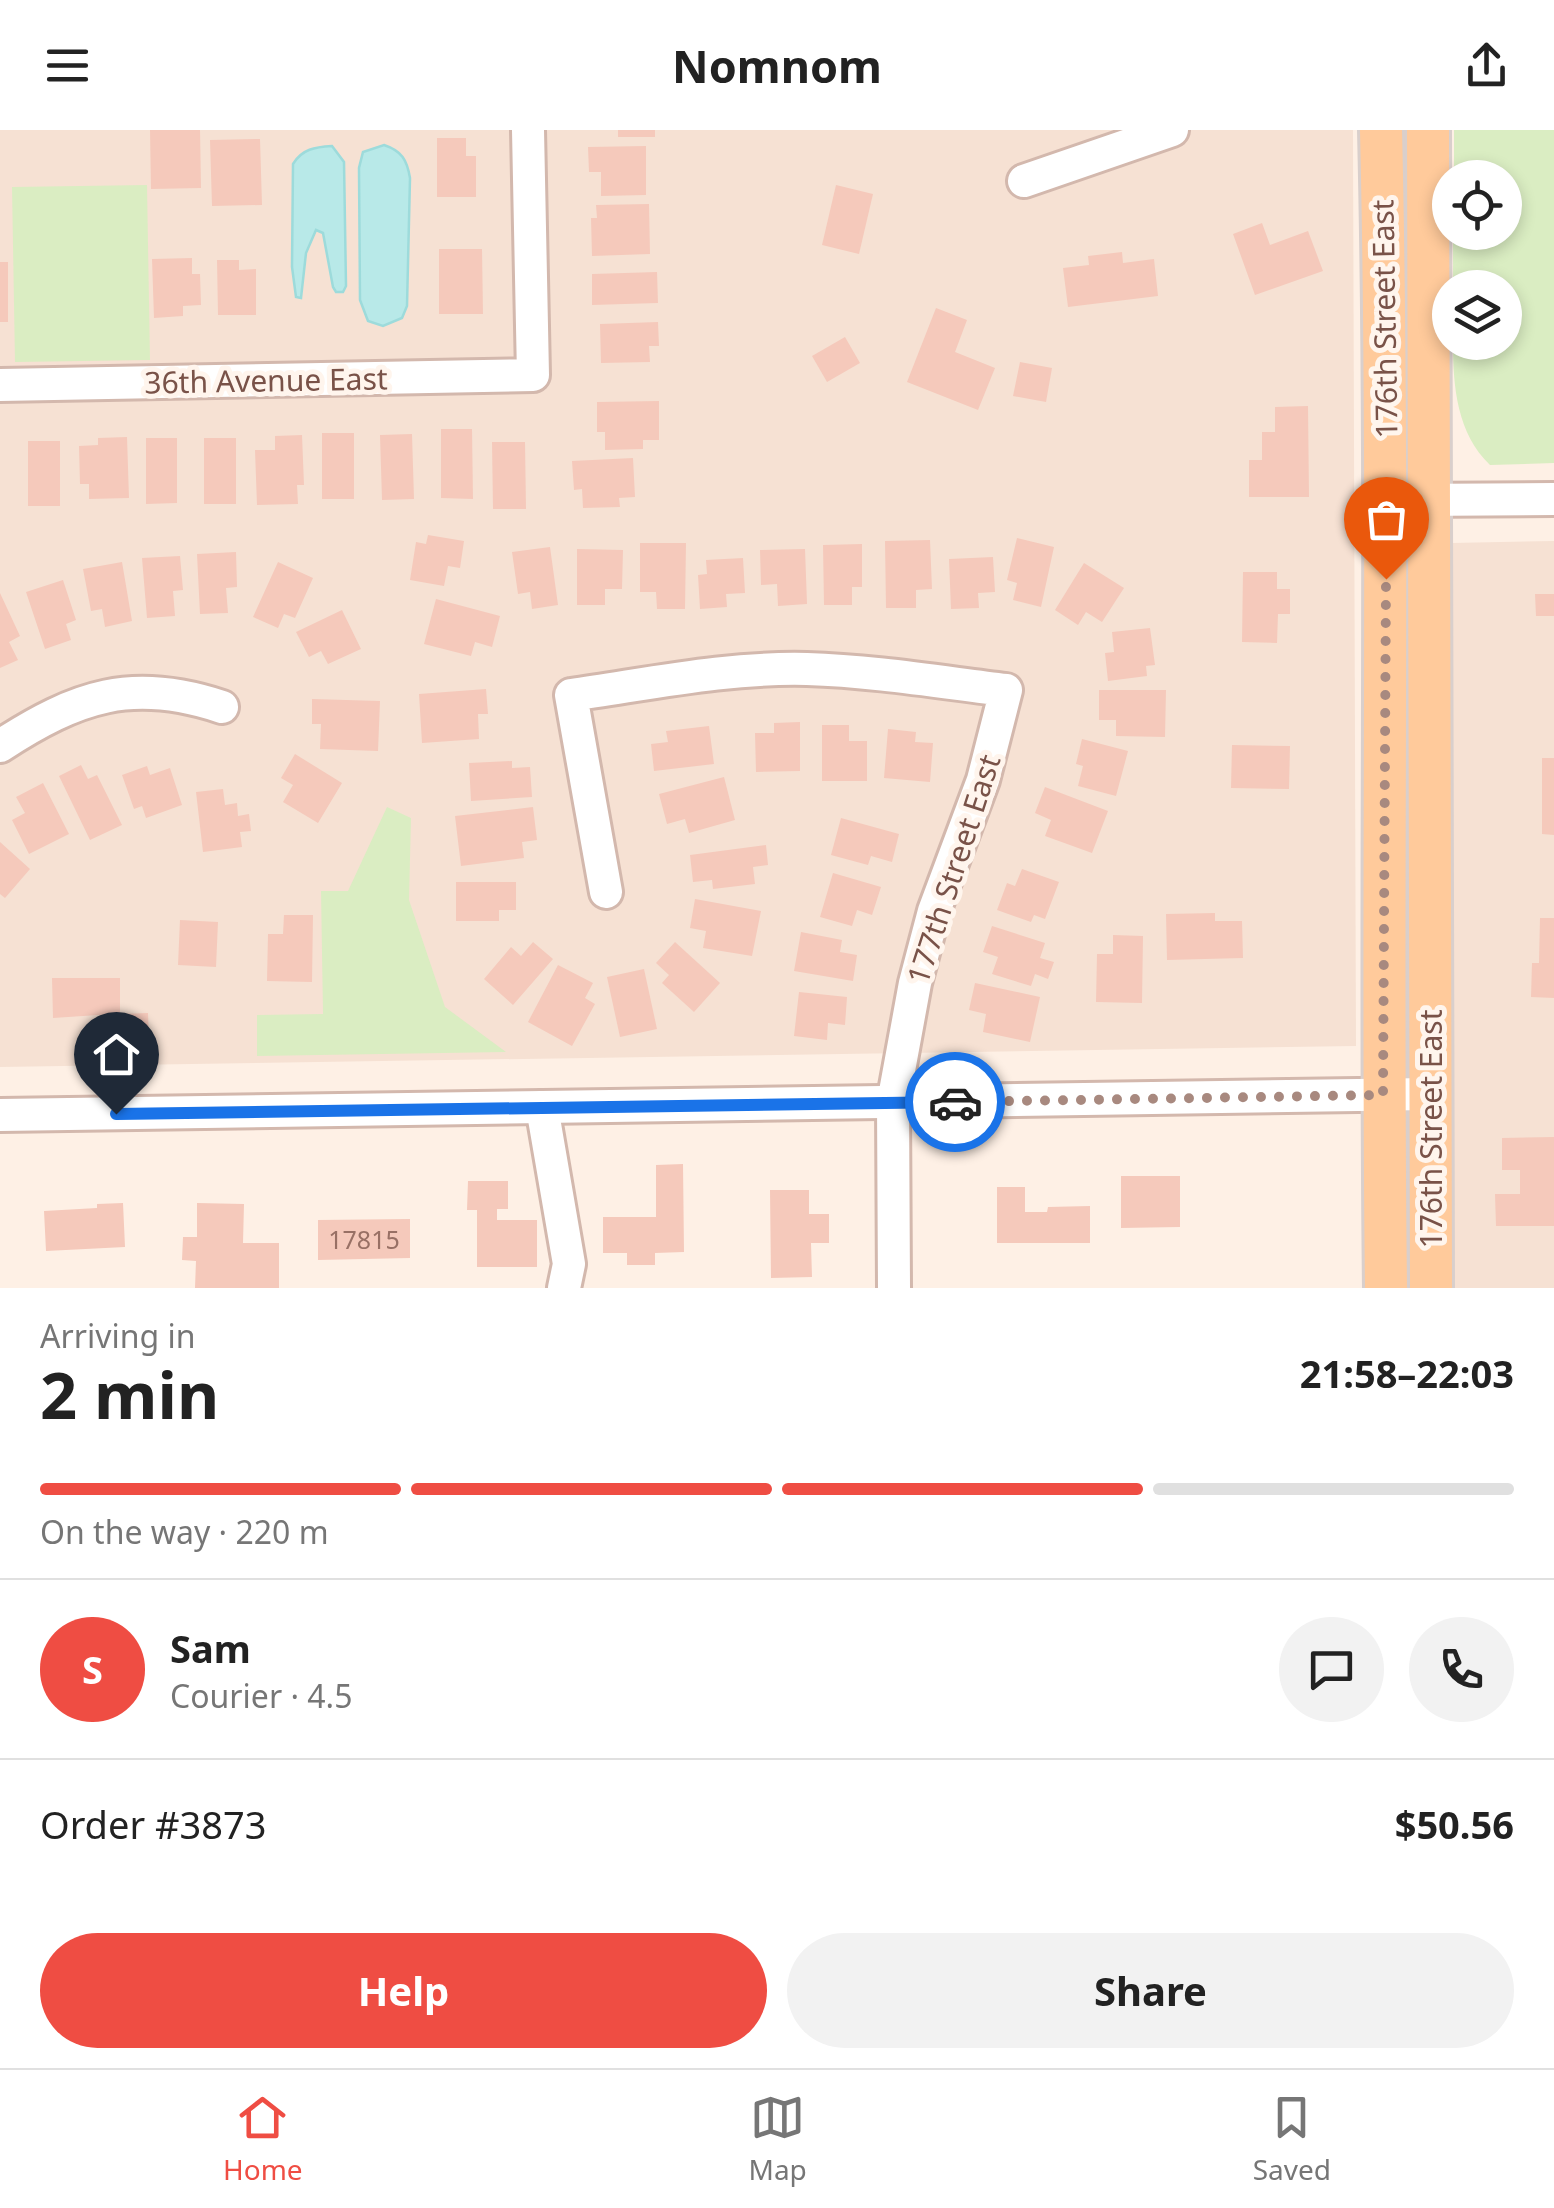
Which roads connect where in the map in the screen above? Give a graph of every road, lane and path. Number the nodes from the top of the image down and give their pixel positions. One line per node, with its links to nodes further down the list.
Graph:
1 (528, 130): 6 (street, 36th Avenue East)
2 (1172, 130): 5 (street)
3 (1381, 130): 8 (main road, 176th Street East)
4 (1428, 130): 9 (main road, 176th Street East)
5 (1024, 182)
6 (0, 385)
7 (1554, 499): 9 (street)
8 (1386, 500): 9 (street); 14 (main road, 176th Street East)
9 (1428, 500): 13 (main road, 176th Street East)
10 (222, 707): 11 (street)
11 (0, 746)
12 (606, 892): 15 (street, 177th Street East)
13 (1429, 1094): 14 (street); 21 (main road, 176th Street East)
14 (1383, 1095): 15 (street); 20 (main road, 176th Street East)
15 (893, 1103): 16 (street); 19 (street, 177th Street East)
16 (542, 1108): 17 (street); 18 (street)
17 (0, 1115)
18 (564, 1288)
19 (894, 1288)
20 (1386, 1288)
21 (1431, 1288)

